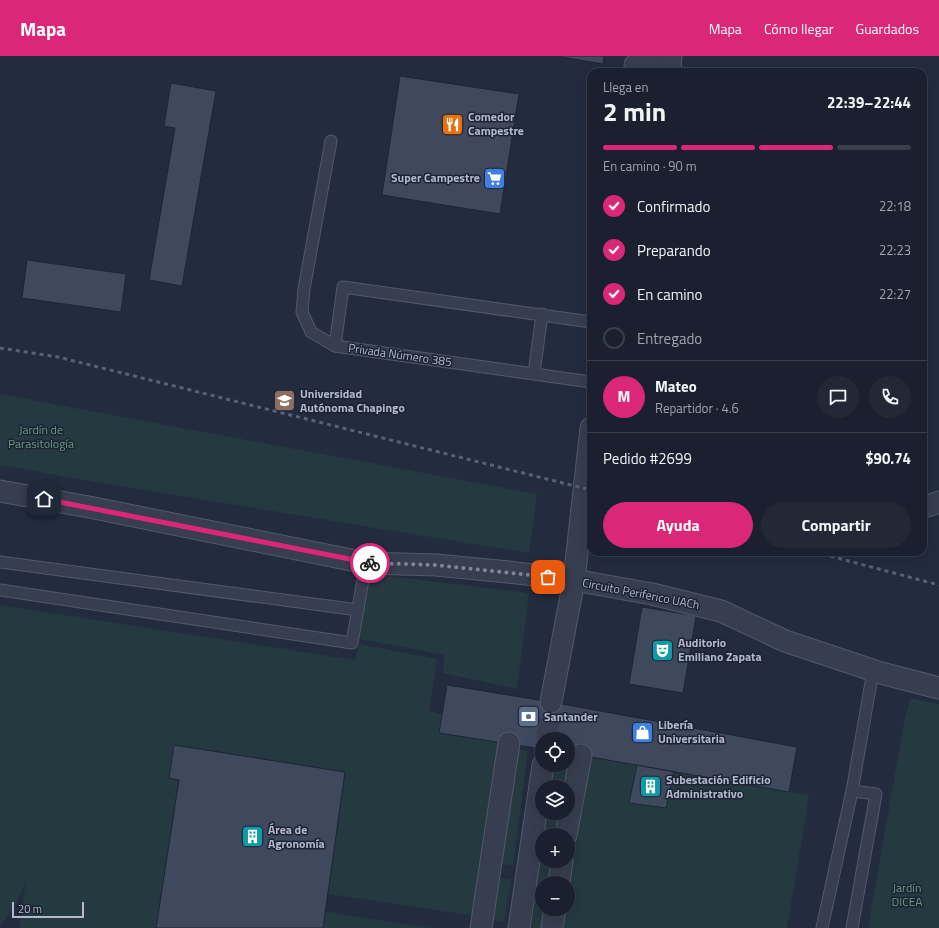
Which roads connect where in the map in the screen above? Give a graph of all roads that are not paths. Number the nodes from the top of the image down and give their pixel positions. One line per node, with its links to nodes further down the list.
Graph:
1 (660, 56): 3 (street); 4 (street)
2 (671, 56): 5 (street)
3 (635, 64)
4 (656, 68)
5 (670, 68)
6 (331, 141): 9 (lane)
7 (542, 314): 8 (lane, Privada Número 385); 9 (lane, Privada Número 385); 10 (lane)
8 (587, 321)
9 (335, 346): 10 (lane, Privada Número 385)
10 (534, 373): 11 (lane, Privada Número 385)
11 (587, 381)
12 (587, 468): 18 (street)
13 (0, 491): 17 (street, Circuito Periferico UACh)
14 (939, 502): 15 (street)
15 (927, 506)
16 (0, 562): 20 (lane)
17 (366, 563): 18 (street, Circuito Periferico UACh); 20 (lane)
18 (574, 580): 21 (street, Circuito Periferico UACh); 23 (street)
19 (0, 590): 20 (lane)
20 (358, 610)
21 (873, 670): 22 (street, Circuito Periferico UACh); 27 (lane)
22 (939, 688)
23 (551, 702)
24 (509, 743): 30 (street)
25 (581, 755): 28 (street)
26 (542, 772): 31 (street)
27 (852, 791): 33 (lane); 34 (lane)
28 (567, 828)
29 (554, 916): 32 (street)
30 (481, 928)
31 (519, 928)
32 (552, 928)
33 (822, 928)
34 (852, 928)

